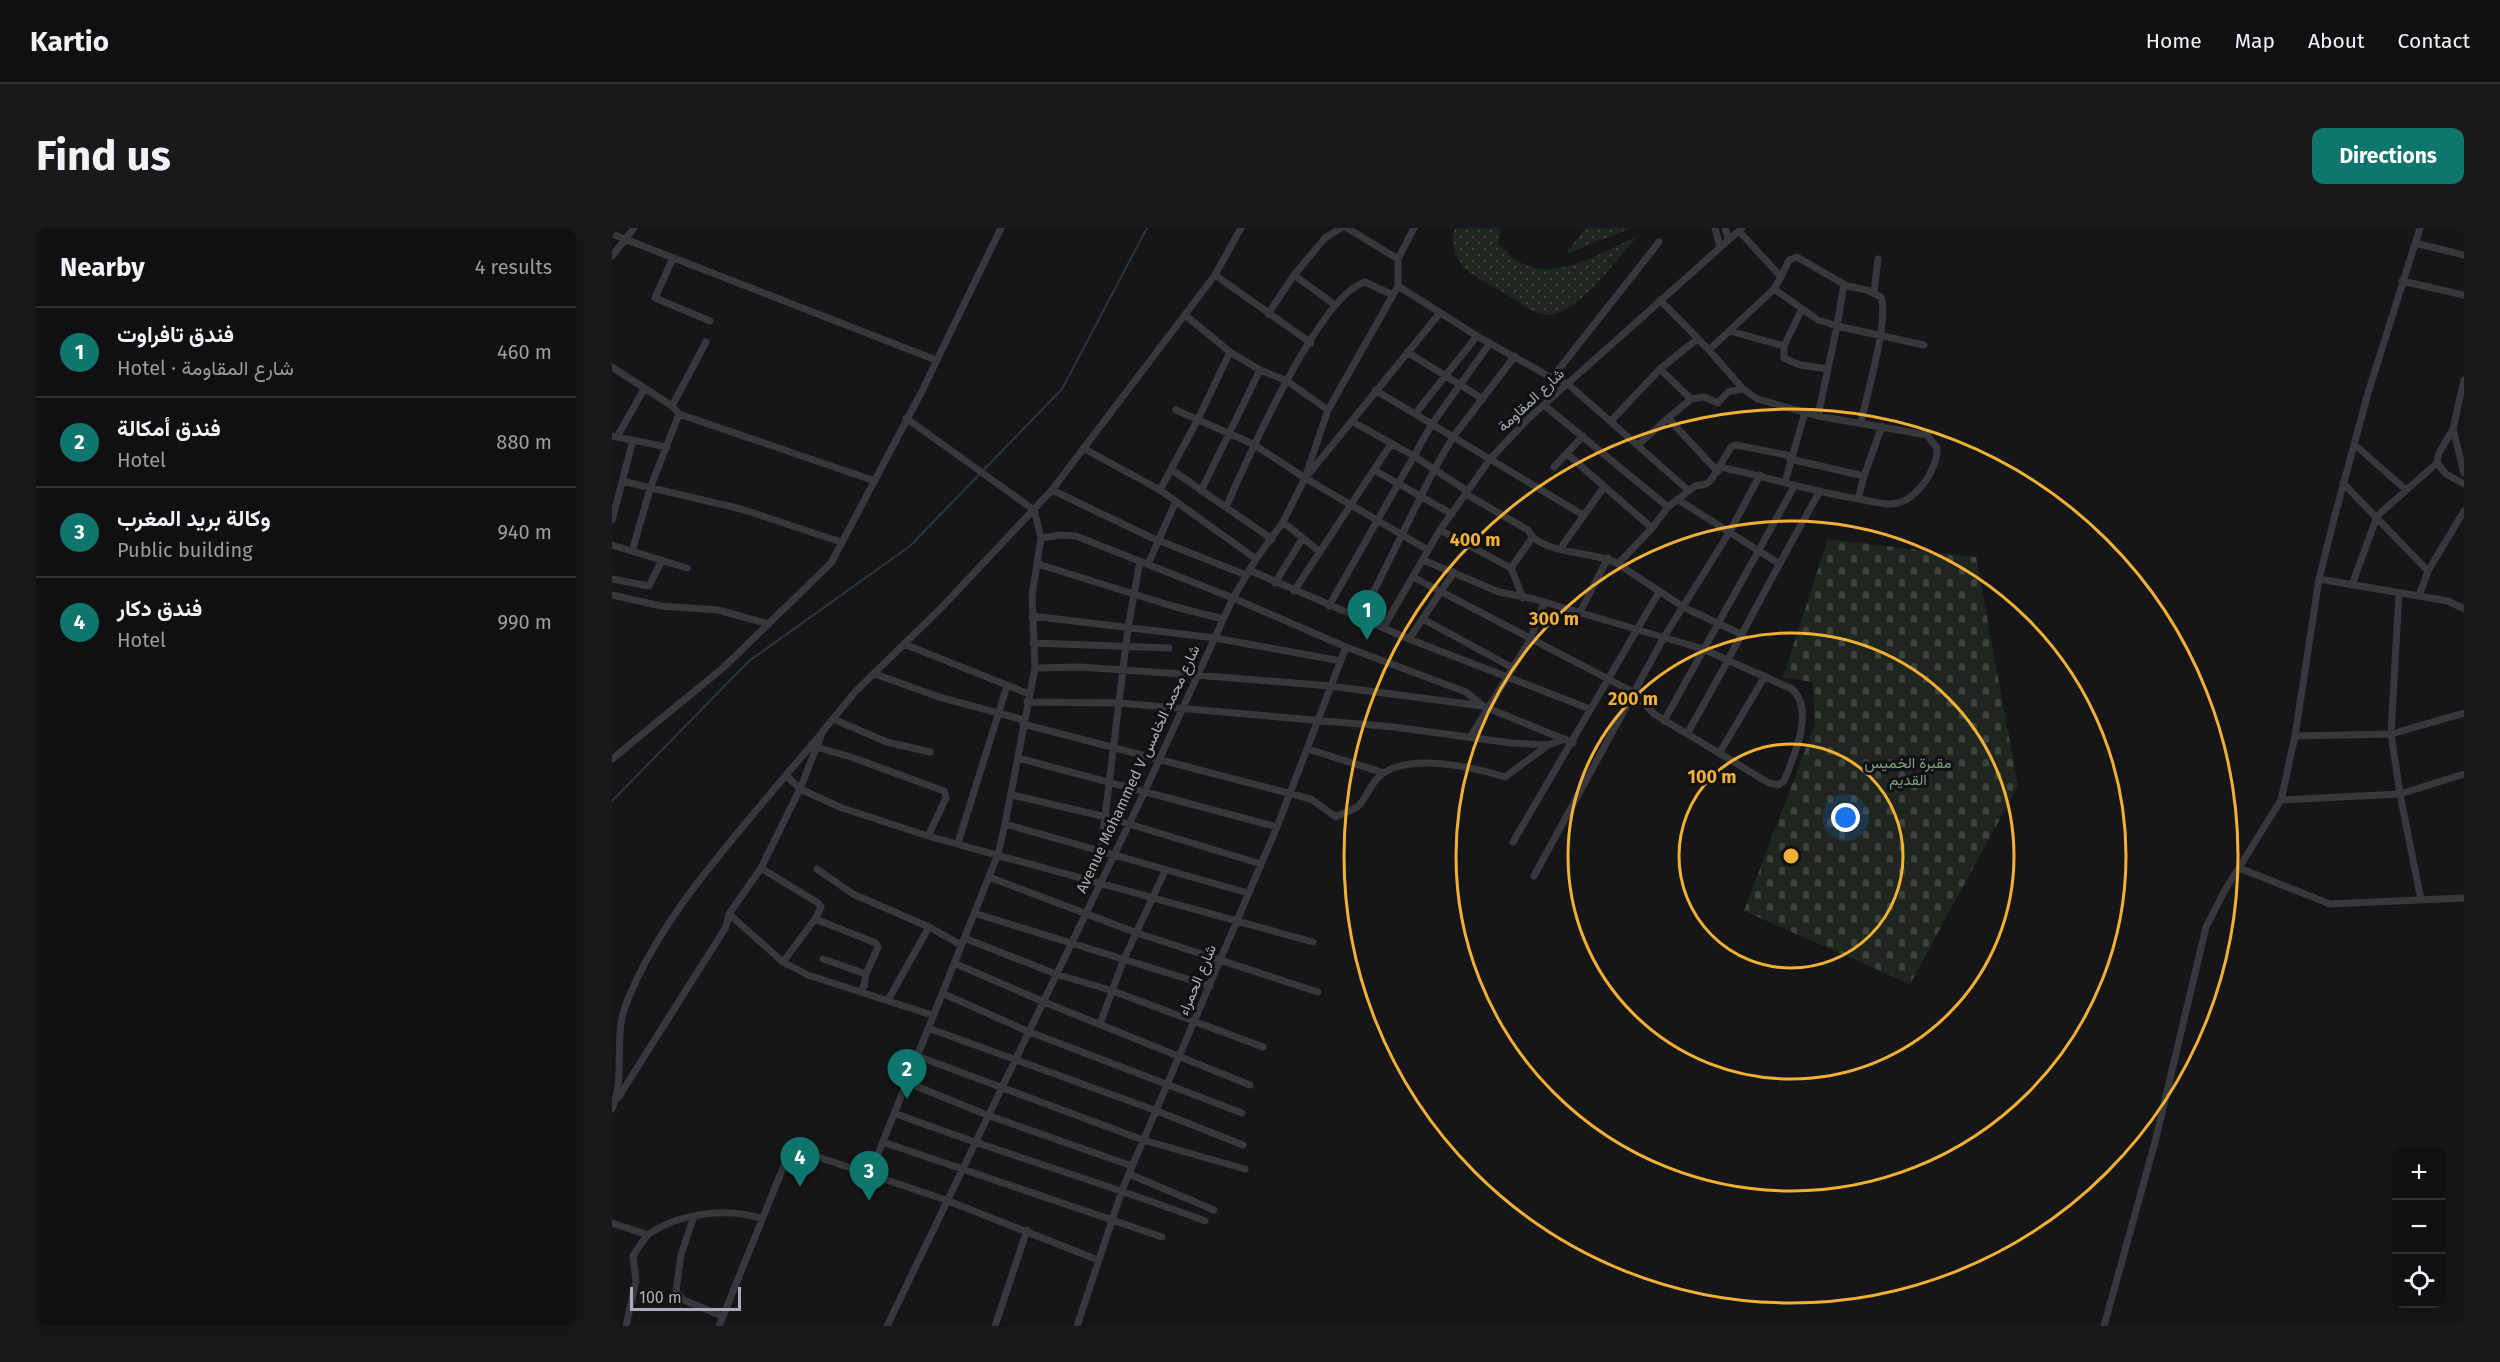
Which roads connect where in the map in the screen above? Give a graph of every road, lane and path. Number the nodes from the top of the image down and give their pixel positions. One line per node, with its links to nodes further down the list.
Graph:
1 (634, 228): 12 (street)
2 (1001, 228): 53 (street)
3 (1241, 228): 22 (street)
4 (1341, 228): 23 (street)
5 (1347, 228): 21 (street)
6 (1414, 228): 21 (street, Avenue Mohammed V شارع محمد الخامس)
7 (1715, 228): 16 (street)
8 (1725, 228): 13 (street)
9 (2420, 228): 15 (street)
10 (1740, 229): 13 (street, شارع المقاومة); 24 (street)
11 (612, 234): 12 (street)
12 (626, 239): 18 (street); 19 (street)
13 (1729, 240): 16 (street, شارع المقاومة)
14 (1659, 242): 59 (street)
15 (2415, 243): 17 (street); 25 (street)
16 (1720, 247): 32 (street, شارع المقاومة)
17 (2464, 255)
18 (612, 256)
19 (673, 258): 38 (street); 53 (street)
20 (1878, 258): 29 (street)
21 (1398, 259): 27 (street, Avenue Mohammed V شارع محمد الخامس)
22 (1215, 275): 35 (street); 37 (street)
23 (1294, 275): 33 (street); 35 (street)
24 (1781, 277): 26 (street); 28 (street)
25 (2402, 281): 31 (street); 95 (street)
26 (1844, 284): 29 (street); 39 (street)
27 (1398, 286): 30 (street, Avenue Mohammed V شارع محمد الخامس); 36 (street)
28 (1774, 289): 34 (street); 40 (street)
29 (1874, 292): 42 (street)
30 (1393, 295): 33 (street); 73 (street, Avenue Mohammed V شارع محمد الخامس)
31 (2464, 295)
32 (1660, 300): 43 (street); 62 (street, شارع المقاومة)
33 (1335, 305): 45 (street)
34 (1802, 309): 39 (street); 48 (street)
35 (1268, 314): 45 (street)
36 (1439, 314): 41 (street); 51 (street)
37 (1185, 315): 50 (street); 97 (street)
38 (710, 321)
39 (1837, 326): 42 (street); 56 (street)
40 (1730, 331): 48 (street); 49 (street)
41 (1477, 336): 46 (street); 58 (street)
42 (1880, 336): 47 (street); 83 (street)
43 (1697, 339): 49 (street); 55 (street)
44 (706, 342): 71 (street)
45 (1311, 343): 61 (street)
46 (1490, 343): 52 (street); 63 (street)
47 (1924, 345)
48 (1784, 346): 56 (street)
49 (1709, 350): 65 (street)
50 (1230, 352): 57 (street); 80 (street)
51 (1407, 352): 58 (street); 66 (street)
52 (1515, 356): 59 (street); 68 (street)
53 (936, 360): 78 (street)
54 (612, 367): 64 (street)
55 (1660, 369): 69 (street); 81 (street)
56 (1828, 369): 77 (street)
57 (1260, 370): 61 (street); 87 (street)
58 (1444, 375): 63 (street); 76 (street)
59 (1552, 378): 62 (street)
60 (2464, 380): 67 (street)
61 (1287, 381): 73 (street); 92 (street)
62 (1568, 384): 70 (street, شارع المقاومة); 81 (street)
63 (1459, 385): 68 (street); 84 (street)
64 (644, 389): 71 (street); 88 (street)
65 (1743, 389): 69 (street); 74 (street)
66 (1375, 390): 76 (street); 82 (street)
67 (2462, 397): 86 (street)
68 (1482, 399): 90 (street)
69 (1691, 399): 79 (street)
70 (1544, 405): 89 (street); 101 (street, شارع المقاومة)
71 (672, 406): 75 (street)
72 (1176, 410): 80 (street)
73 (1328, 410): 111 (street, Avenue Mohammed V شارع محمد الخامس)
74 (1805, 412): 77 (street); 100 (street)
75 (679, 414): 96 (street); 113 (street)
76 (1415, 414): 84 (street)
77 (1818, 416): 83 (street)
78 (906, 418): 113 (street); 135 (street)
79 (1668, 418): 94 (street); 104 (street)
80 (1198, 419): 87 (street); 105 (street)
81 (1611, 421): 94 (street)
82 (1353, 422): 93 (street); 111 (street)
83 (1861, 422): 85 (street)
84 (1432, 424): 90 (street); 99 (street)
85 (1882, 426): 110 (street); 129 (street)
86 (2453, 429): 102 (street); 108 (street)
87 (1229, 434): 92 (street); 125 (street)
88 (615, 436): 91 (street)
89 (1583, 436): 98 (street); 134 (street)
90 (1453, 437): 101 (street); 107 (street)
91 (633, 440): 96 (street); 112 (street)
92 (1253, 444): 111 (street); 133 (street)
93 (1391, 444): 99 (street); 106 (street)
94 (1639, 444): 123 (street)
95 (2354, 444): 115 (street); 124 (street)
96 (667, 447): 119 (street)
97 (1083, 448): 121 (street); 122 (street)
98 (1567, 454): 103 (street); 120 (street)
99 (1414, 456): 107 (street); 117 (street)
100 (1790, 457): 104 (street); 110 (street); 114 (street)
101 (1490, 459): 127 (street, شارع المقاومة); 138 (street)
102 (2437, 463): 116 (street); 124 (street)
103 (1554, 467)
104 (1719, 469): 109 (street); 123 (street)
105 (1172, 470): 122 (street); 125 (street)
106 (1374, 470): 117 (street); 132 (street)
107 (1434, 470): 127 (street); 128 (street)
108 (2464, 473)
109 (1760, 475): 114 (street); 145 (street)
110 (1864, 476): 129 (street)
111 (1305, 478): 132 (street); 142 (street, Avenue Mohammed V شارع محمد الخامس)
112 (622, 481): 119 (street); 140 (street)
113 (875, 481): 152 (street)
114 (1785, 482): 118 (street)
115 (2343, 483): 139 (street); 174 (street)
116 (2464, 484)
117 (1400, 485): 128 (street); 141 (street)
118 (1795, 485): 126 (street); 156 (street)
119 (651, 486): 152 (street); 157 (street)
120 (1604, 487): 138 (street); 143 (street)
121 (1052, 490): 135 (street); 151 (street)
122 (1160, 490): 131 (street)
123 (1688, 490): 130 (street)
124 (2406, 490): 139 (street)
125 (1201, 491): 133 (street)
126 (1820, 491): 129 (street); 164 (street)
127 (1467, 493): 137 (street, شارع المقاومة); 148 (street)
128 (1421, 496): 137 (street); 146 (street)
129 (1858, 499)
130 (1677, 500): 134 (street); 145 (street)
131 (1176, 501): 151 (street); 160 (street)
132 (1352, 506): 141 (street); 158 (street)
133 (1226, 507): 149 (street)
134 (1668, 507): 143 (street)
135 (1034, 510): 147 (street); 206 (street)
136 (2464, 511): 169 (street)
137 (1452, 514): 144 (street, شارع المقاومة)
138 (1583, 515): 154 (street)
139 (2378, 516): 169 (street); 176 (street)
140 (612, 520)
141 (1379, 521): 146 (street); 187 (street)
142 (1283, 522): 149 (street, Avenue Mohammed V شارع محمد الخامس); 150 (street)
143 (1652, 528): 166 (street)
144 (1440, 530): 155 (street, شارع المقاومة); 168 (street)
145 (1729, 533): 156 (street); 188 (street)
146 (1403, 534): 155 (street); 193 (street)
147 (1041, 538): 163 (street); 165 (street)
148 (1532, 538): 154 (street); 168 (street)
149 (1272, 539): 160 (street, Avenue Mohammed V شارع محمد الخامس)
150 (1302, 539): 158 (street); 175 (street)
151 (1158, 540): 163 (street); 171 (street)
152 (841, 542): 195 (street)
153 (612, 545): 157 (street)
154 (1560, 549): 159 (street)
155 (1428, 550): 162 (street, شارع المقاومة)
156 (1758, 550): 164 (street); 196 (street)
157 (632, 551): 161 (street)
158 (1320, 552): 177 (street)
159 (1608, 558): 166 (street); 190 (street)
160 (1256, 559): 171 (street, Avenue Mohammed V شارع محمد الخامس)
161 (662, 560): 167 (street); 173 (street)
162 (1423, 560): 170 (street); 172 (street, شارع المقاومة)
163 (1144, 563): 181 (street); 184 (street)
164 (1778, 563): 200 (street)
165 (1038, 564): 181 (street); 191 (street)
166 (1618, 564): 178 (street)
167 (687, 568)
168 (1510, 568): 185 (street)
169 (2428, 571): 183 (street)
170 (1454, 572): 179 (street); 185 (street)
171 (1247, 573): 175 (street); 184 (street, Avenue Mohammed V شارع محمد الخامس)
172 (1413, 577): 179 (street); 198 (street, شارع المقاومة)
173 (612, 579)
174 (2319, 579): 176 (street); 239 (street)
175 (1275, 583): 177 (street)
176 (2352, 585): 180 (street)
177 (1294, 591): 187 (street)
178 (1659, 592): 188 (street); 199 (street)
179 (1441, 593): 194 (street); 204 (street)
180 (2399, 593): 183 (street); 237 (street)
181 (1135, 594): 192 (street); 197 (street)
182 (612, 595): 195 (street)
183 (2419, 596): 189 (street)
184 (1233, 598): 192 (street, Avenue Mohammed V شارع محمد الخامس); 208 (street)
185 (1522, 598): 186 (street)
186 (1544, 603): 190 (street); 204 (street)
187 (1329, 606): 193 (street)
188 (1685, 608): 196 (street); 201 (street)
189 (2464, 609)
190 (1578, 614): 199 (street)
191 (1032, 615): 197 (street); 205 (street)
192 (1222, 619): 202 (street, Avenue Mohammed V شارع محمد الخامس)
193 (1360, 619): 198 (street)
194 (1423, 619): 203 (street); 214 (street)
195 (769, 624): 248 (street)
196 (1717, 624): 200 (street); 210 (street)
197 (1128, 628): 202 (street); 207 (street)
198 (1383, 628): 203 (street)
199 (1635, 631): 201 (street); 220 (street)
200 (1743, 635): 211 (street)
201 (1664, 637): 210 (street); 223 (street)
202 (1215, 638): 212 (street); 217 (street, Avenue Mohammed V شارع محمد الخامس)
203 (1408, 639): 219 (street)
204 (1530, 640): 214 (street); 220 (street)
205 (1033, 643): 207 (street); 213 (street)
206 (904, 644): 216 (street); 221 (street)
207 (1126, 647): 209 (street); 215 (street)
208 (1346, 647): 212 (street, شارع الحمراء); 227 (street)
209 (1169, 648)
210 (1703, 649): 211 (street); 233 (street)
211 (1729, 660): 218 (street); 236 (street)
212 (1341, 661): 222 (street, شارع الحمراء)
213 (1035, 668): 215 (street); 224 (street)
214 (1513, 668): 219 (street)
215 (1123, 670): 217 (street); 225 (street)
216 (875, 674): 230 (street); 231 (street)
217 (1196, 675): 222 (street); 226 (street, Avenue Mohammed V شارع محمد الخامس)
218 (1765, 676): 245 (street); 245 (street)
219 (1507, 679): 227 (street); 228 (street)
220 (1608, 680): 223 (street); 228 (street)
221 (1007, 686): 224 (street); 230 (street)
222 (1330, 686): 227 (street); 232 (street, شارع الحمراء)
223 (1633, 692): 233 (street); 275 (street)
224 (1028, 698): 225 (street); 234 (street)
225 (1120, 703): 226 (street); 243 (street)
226 (1183, 708): 232 (street); 249 (street, Avenue Mohammed V شارع محمد الخامس)
227 (1486, 708): 238 (street); 240 (street)
228 (1590, 709): 240 (street)
229 (2464, 713): 237 (street)
230 (998, 714): 234 (street); 266 (street)
231 (833, 719): 235 (street); 246 (street)
232 (1317, 721): 238 (street); 244 (street, شارع الحمراء)
233 (1664, 721): 236 (street)
234 (1024, 722): 243 (street); 247 (street)
235 (823, 731): 242 (street); 252 (street)
236 (1688, 734): 245 (street)
237 (2391, 734): 239 (street); 256 (street)
238 (1471, 736): 241 (street)
239 (2295, 736): 259 (street)
240 (1569, 741): 241 (street); 265 (street)
241 (1548, 745): 250 (street)
242 (819, 748): 254 (street); 264 (street)
243 (1114, 748): 249 (street); 253 (street)
244 (1308, 749): 250 (street); 258 (street, شارع الحمراء)
245 (1720, 752)
246 (930, 753)
247 (1018, 758): 253 (street); 257 (street)
248 (612, 759)
249 (1158, 760): 255 (street, Avenue Mohammed V شارع محمد الخامس); 258 (street)
250 (1384, 772): 258 (street)
251 (2464, 774): 256 (street)
252 (786, 775): 254 (street); 319 (street)
253 (1110, 782): 255 (street); 260 (street)
254 (800, 789): 264 (street); 271 (street)
255 (1144, 793): 262 (street, Avenue Mohammed V شارع محمد الخامس); 263 (street)
256 (2400, 794): 259 (street); 281 (street)
257 (1012, 795): 260 (street); 261 (street)
258 (1289, 795): 263 (street, شارع الحمراء)
259 (2281, 800): 272 (street)
260 (1106, 817): 262 (street); 267 (street)
261 (1005, 824): 267 (street); 268 (street)
262 (1128, 825): 269 (street, Avenue Mohammed V شارع محمد الخامس); 270 (street)
263 (1277, 827): 270 (street, شارع الحمراء)
264 (928, 836): 266 (street)
265 (1513, 842)
266 (958, 843): 268 (street)
267 (1101, 850): 269 (street)
268 (998, 854): 276 (street); 277 (street)
269 (1113, 855): 274 (street); 277 (street, Avenue Mohammed V شارع محمد الخامس)
270 (1261, 864): 278 (street, شارع الحمراء)
271 (760, 867): 283 (street); 285 (street)
272 (2239, 868): 281 (street); 353 (street)
273 (817, 869): 287 (street)
274 (1165, 871): 278 (street); 279 (street)
275 (1534, 876)
276 (989, 877): 282 (street); 284 (street)
277 (1100, 885): 279 (street); 284 (street, Avenue Mohammed V شارع محمد الخامس)
278 (1248, 893): 286 (street, شارع الحمراء)
279 (1153, 898): 286 (street); 288 (street)
280 (2464, 898): 281 (street)
281 (2421, 900)
282 (974, 913): 289 (street); 291 (street)
283 (729, 914): 295 (street); 319 (street)
284 (1084, 914): 288 (street); 291 (street, Avenue Mohammed V شارع محمد الخامس)
285 (815, 919): 295 (street); 297 (street)
286 (1236, 922): 290 (street); 294 (street, شارع الحمراء)
287 (929, 927): 289 (street); 304 (street)
288 (1137, 933): 293 (street); 294 (street)
289 (963, 941): 296 (street); 298 (street)
290 (1313, 942)
291 (1070, 943): 293 (street); 298 (street, Avenue Mohammed V شارع محمد الخامس)
292 (823, 958): 297 (street)
293 (1124, 959): 299 (street); 300 (street)
294 (1220, 961): 299 (street, شارع الحمراء); 302 (street)
295 (783, 962): 301 (street)
296 (954, 963): 303 (street); 305 (street)
297 (866, 974): 301 (street)
298 (1056, 974): 300 (street); 305 (street, Avenue Mohammed V شارع محمد الخامس)
299 (1210, 986): 307 (street, شارع الحمراء)
300 (1113, 991): 307 (street); 308 (street)
301 (860, 992): 304 (street)
302 (1318, 992)
303 (942, 993): 306 (street); 310 (street)
304 (888, 1000): 306 (street)
305 (1044, 1002): 308 (street); 310 (street, Avenue Mohammed V شارع محمد الخامس)
306 (932, 1015): 309 (street)
307 (1194, 1021): 311 (street); 312 (street, شارع الحمراء)
308 (1100, 1024): 312 (street)
309 (928, 1028): 313 (street); 314 (street)
310 (1027, 1031): 314 (street, Avenue Mohammed V شارع محمد الخامس); 316 (street)
311 (1263, 1047)
312 (1181, 1055): 316 (street, شارع الحمراء); 317 (street)
313 (917, 1056): 315 (street); 318 (street)
314 (1015, 1059): 318 (street, Avenue Mohammed V شارع محمد الخامس); 320 (street)
315 (906, 1082): 321 (street); 323 (street)
316 (1169, 1084): 320 (street, شارع الحمراء); 322 (street)
317 (1250, 1085)
318 (1001, 1087): 323 (street, Avenue Mohammed V شارع محمد الخامس); 324 (street)
319 (613, 1106)
320 (1157, 1111): 324 (street, شارع الحمراء); 327 (street)
321 (894, 1113): 325 (street); 326 (street)
322 (1242, 1113)
323 (987, 1115): 326 (street, Avenue Mohammed V شارع محمد الخامس); 328 (street)
324 (1143, 1140): 328 (street, شارع الحمراء); 330 (street)
325 (883, 1142): 329 (street); 331 (street)
326 (974, 1144): 329 (street, Avenue Mohammed V شارع محمد الخامس); 333 (street)
327 (1243, 1146)
328 (1132, 1166): 332 (street, شارع الحمراء)
329 (963, 1169): 334 (street, Avenue Mohammed V شارع محمد الخامس); 338 (street)
330 (1245, 1169)
331 (870, 1174): 334 (street); 337 (street)
332 (1129, 1174): 333 (street, شارع الحمراء); 335 (street)
333 (1122, 1190): 338 (street, شارع الحمراء); 339 (street)
334 (946, 1200): 341 (street); 349 (street, Avenue Mohammed V شارع محمد الخامس)
335 (1214, 1210)
336 (694, 1216): 337 (street); 342 (street); 346 (street)
337 (762, 1219): 346 (street)
338 (1112, 1219): 343 (street); 344 (street, شارع الحمراء)
339 (1204, 1221)
340 (612, 1223): 342 (street)
341 (1027, 1230): 344 (street); 350 (street)
342 (648, 1235): 347 (street)
343 (1162, 1237)
344 (1098, 1260): 345 (street, شارع الحمراء)
345 (1081, 1314): 351 (street, شارع الحمراء); 352 (street)
346 (722, 1316): 348 (street)
347 (626, 1326)
348 (719, 1326)
349 (887, 1326)
350 (995, 1326)
351 (1077, 1326)
352 (1083, 1326)
353 (2104, 1326)

